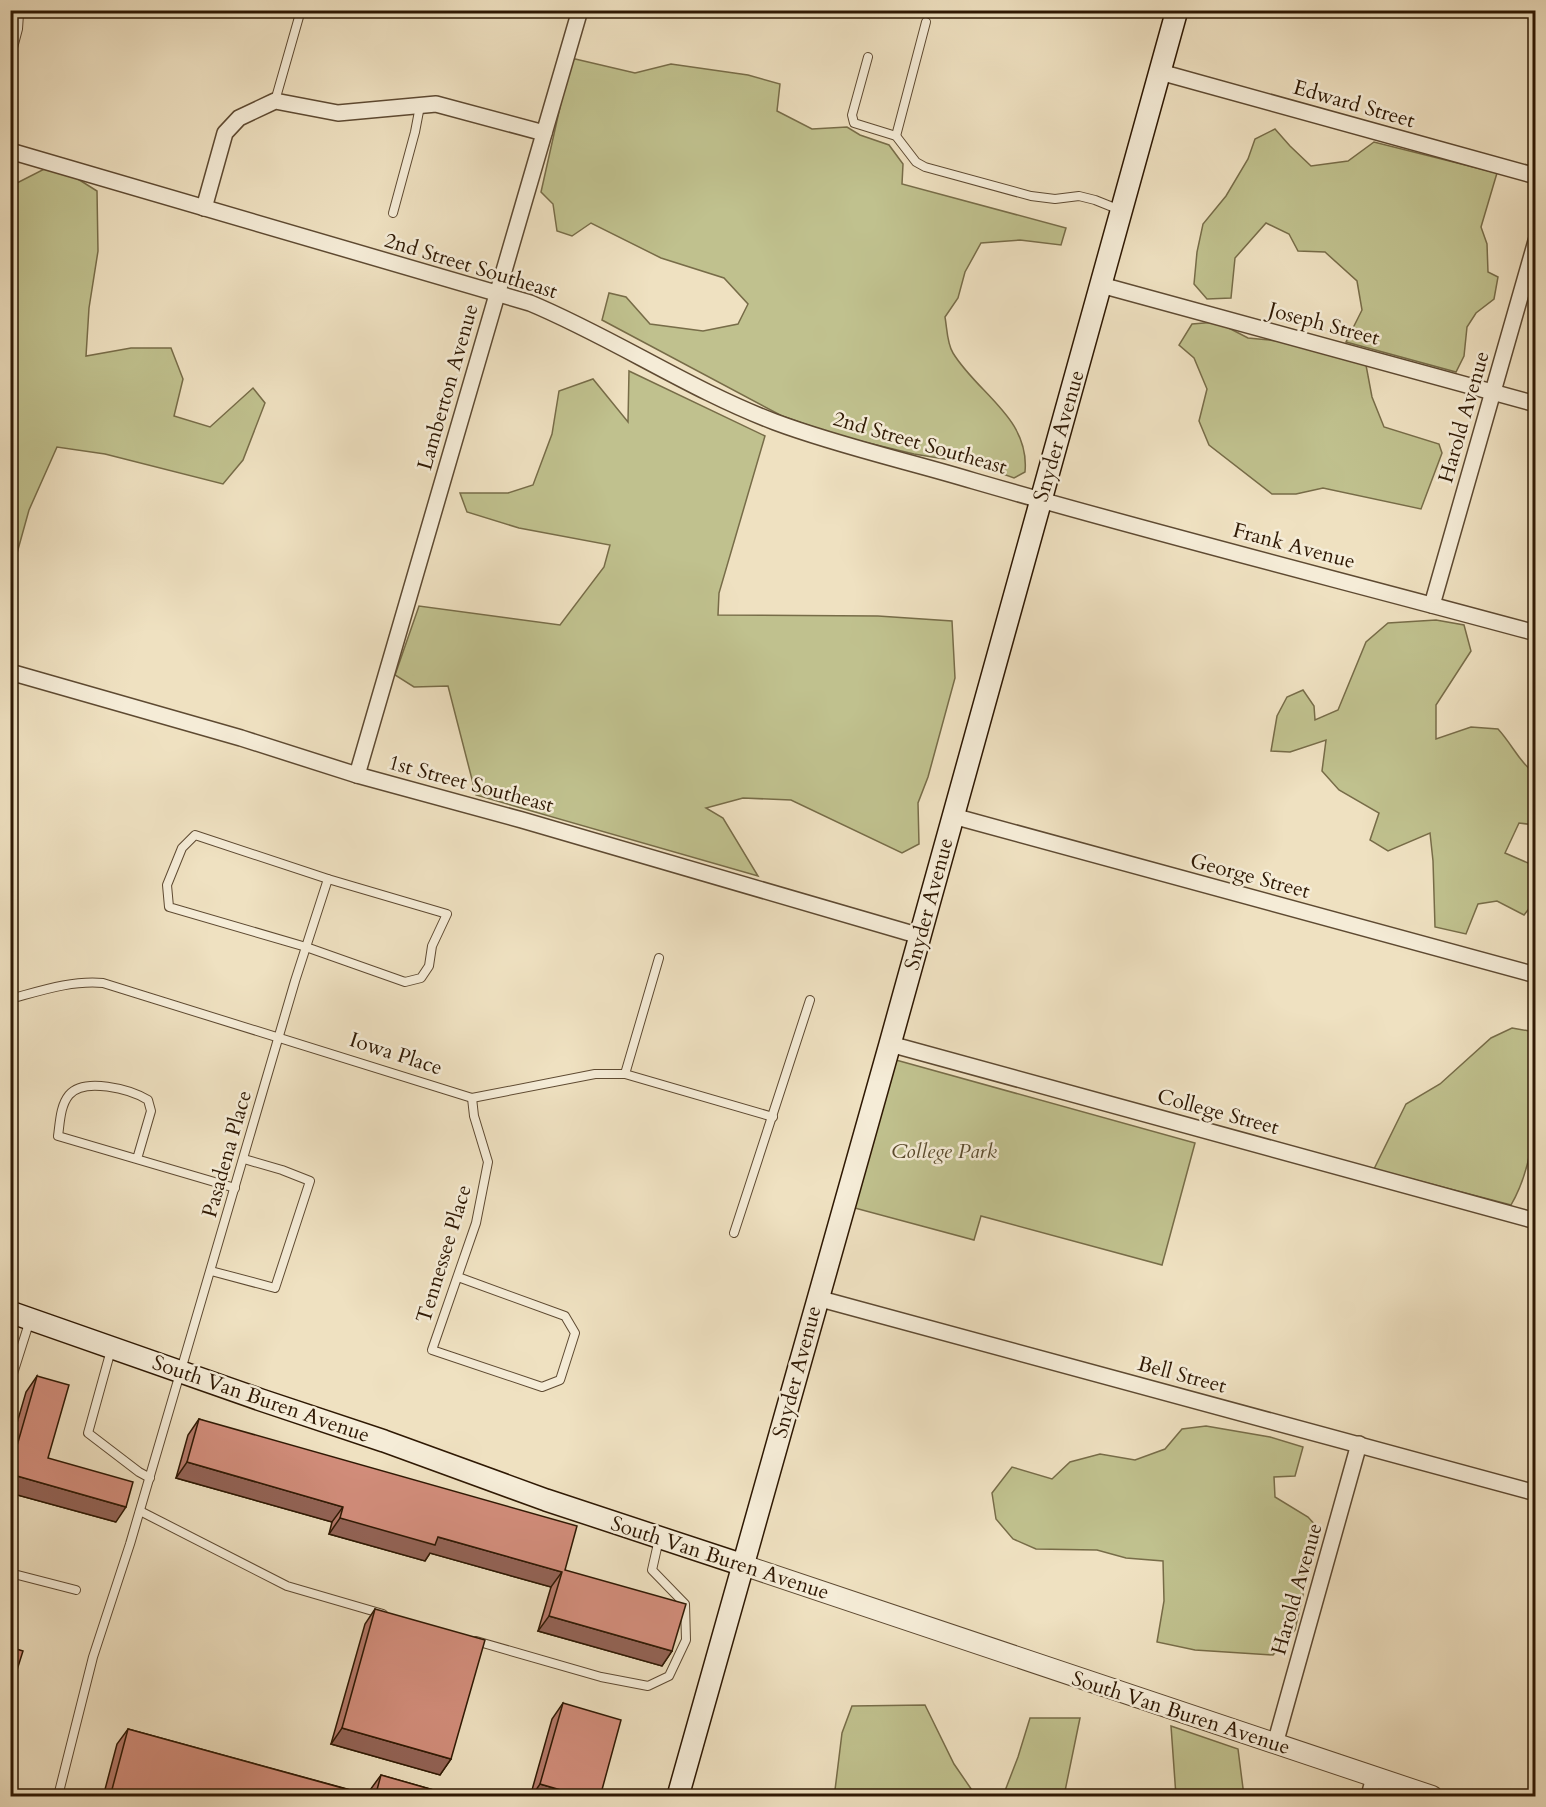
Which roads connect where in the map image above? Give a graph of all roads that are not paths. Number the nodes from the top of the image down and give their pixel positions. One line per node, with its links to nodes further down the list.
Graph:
1 (16, 10): 7 (lane)
2 (301, 10): 9 (lane)
3 (580, 10): 11 (street, Lamberton Avenue)
4 (1177, 10): 8 (main road, Snyder Avenue)
5 (926, 22): 12 (lane)
6 (868, 57): 12 (lane)
7 (11, 58)
8 (1160, 72): 14 (street, Edward Street); 16 (main road, Snyder Avenue)
9 (275, 101): 10 (street); 15 (street)
10 (420, 106): 11 (street); 17 (lane)
11 (544, 133): 20 (street, Lamberton Avenue)
12 (896, 136): 16 (lane)
13 (10, 151): 15 (street, 2nd Street Southeast)
14 (1536, 176)
15 (204, 208): 20 (street, 2nd Street Southeast)
16 (1122, 210): 19 (main road, Snyder Avenue)
17 (393, 213)
18 (1536, 242): 21 (street, Harold Avenue)
19 (1101, 285): 21 (street, Joseph Street); 23 (main road, Snyder Avenue)
20 (497, 293): 23 (street, 2nd Street Southeast); 27 (street, Lamberton Avenue)
21 (1493, 392): 22 (street, Joseph Street); 24 (street, Harold Avenue)
22 (1536, 404)
23 (1041, 500): 24 (street, Frank Avenue); 28 (main road, Snyder Avenue)
24 (1432, 605): 25 (street, Frank Avenue)
25 (1536, 633)
26 (10, 672): 27 (street, 1st Street Southeast)
27 (357, 775): 30 (street, 1st Street Southeast)
28 (953, 816): 30 (main road, Snyder Avenue); 33 (street, George Street)
29 (328, 879): 31 (lane, Pasadena Place); 31 (lane); 31 (lane)
30 (920, 936): 37 (main road, Snyder Avenue)
31 (306, 947): 36 (lane, Pasadena Place)
32 (659, 958): 38 (lane)
33 (1536, 975)
34 (10, 999): 36 (lane, Iowa Place)
35 (810, 1000): 40 (lane)
36 (280, 1037): 39 (lane, Iowa Place); 42 (lane, Pasadena Place)
37 (890, 1044): 44 (street, College Street); 48 (main road, Snyder Avenue)
38 (625, 1074): 39 (lane, Iowa Place); 40 (lane, Iowa Place)
39 (472, 1098): 47 (lane, Tennessee Place)
40 (773, 1117): 45 (lane)
41 (137, 1159): 41 (lane); 43 (lane)
42 (244, 1160): 43 (lane, Pasadena Place); 46 (lane)
43 (235, 1188): 46 (lane, Pasadena Place)
44 (1536, 1221)
45 (734, 1233)
46 (211, 1271): 51 (lane, Pasadena Place)
47 (458, 1277): 47 (lane, Tennessee Place)
48 (817, 1298): 54 (street, Bell Street); 59 (main road, Snyder Avenue)
49 (20, 1315): 50 (main road, South Van Buren Avenue); 52 (lane)
50 (112, 1347): 51 (main road, South Van Buren Avenue); 55 (lane)
51 (181, 1371): 55 (lane, Pasadena Place); 58 (main road, South Van Buren Avenue)
52 (12, 1372): 53 (lane)
53 (10, 1383)
54 (1359, 1444): 56 (street, Bell Street); 64 (street, Harold Avenue)
55 (150, 1478): 57 (lane, Pasadena Place)
56 (1536, 1492)
57 (140, 1510): 62 (lane); 67 (lane, Pasadena Place)
58 (659, 1539): 59 (main road, South Van Buren Avenue); 63 (lane)
59 (743, 1565): 64 (street, South Van Buren Avenue); 68 (main road, Snyder Avenue)
60 (10, 1573): 61 (lane)
61 (76, 1590)
62 (388, 1616)
63 (467, 1638)
64 (1275, 1744): 65 (street, South Van Buren Avenue)
65 (1374, 1777): 66 (street, South Van Buren Avenue); 69 (street)
66 (1429, 1796)
67 (58, 1797)
68 (678, 1797)
69 (1369, 1797)

